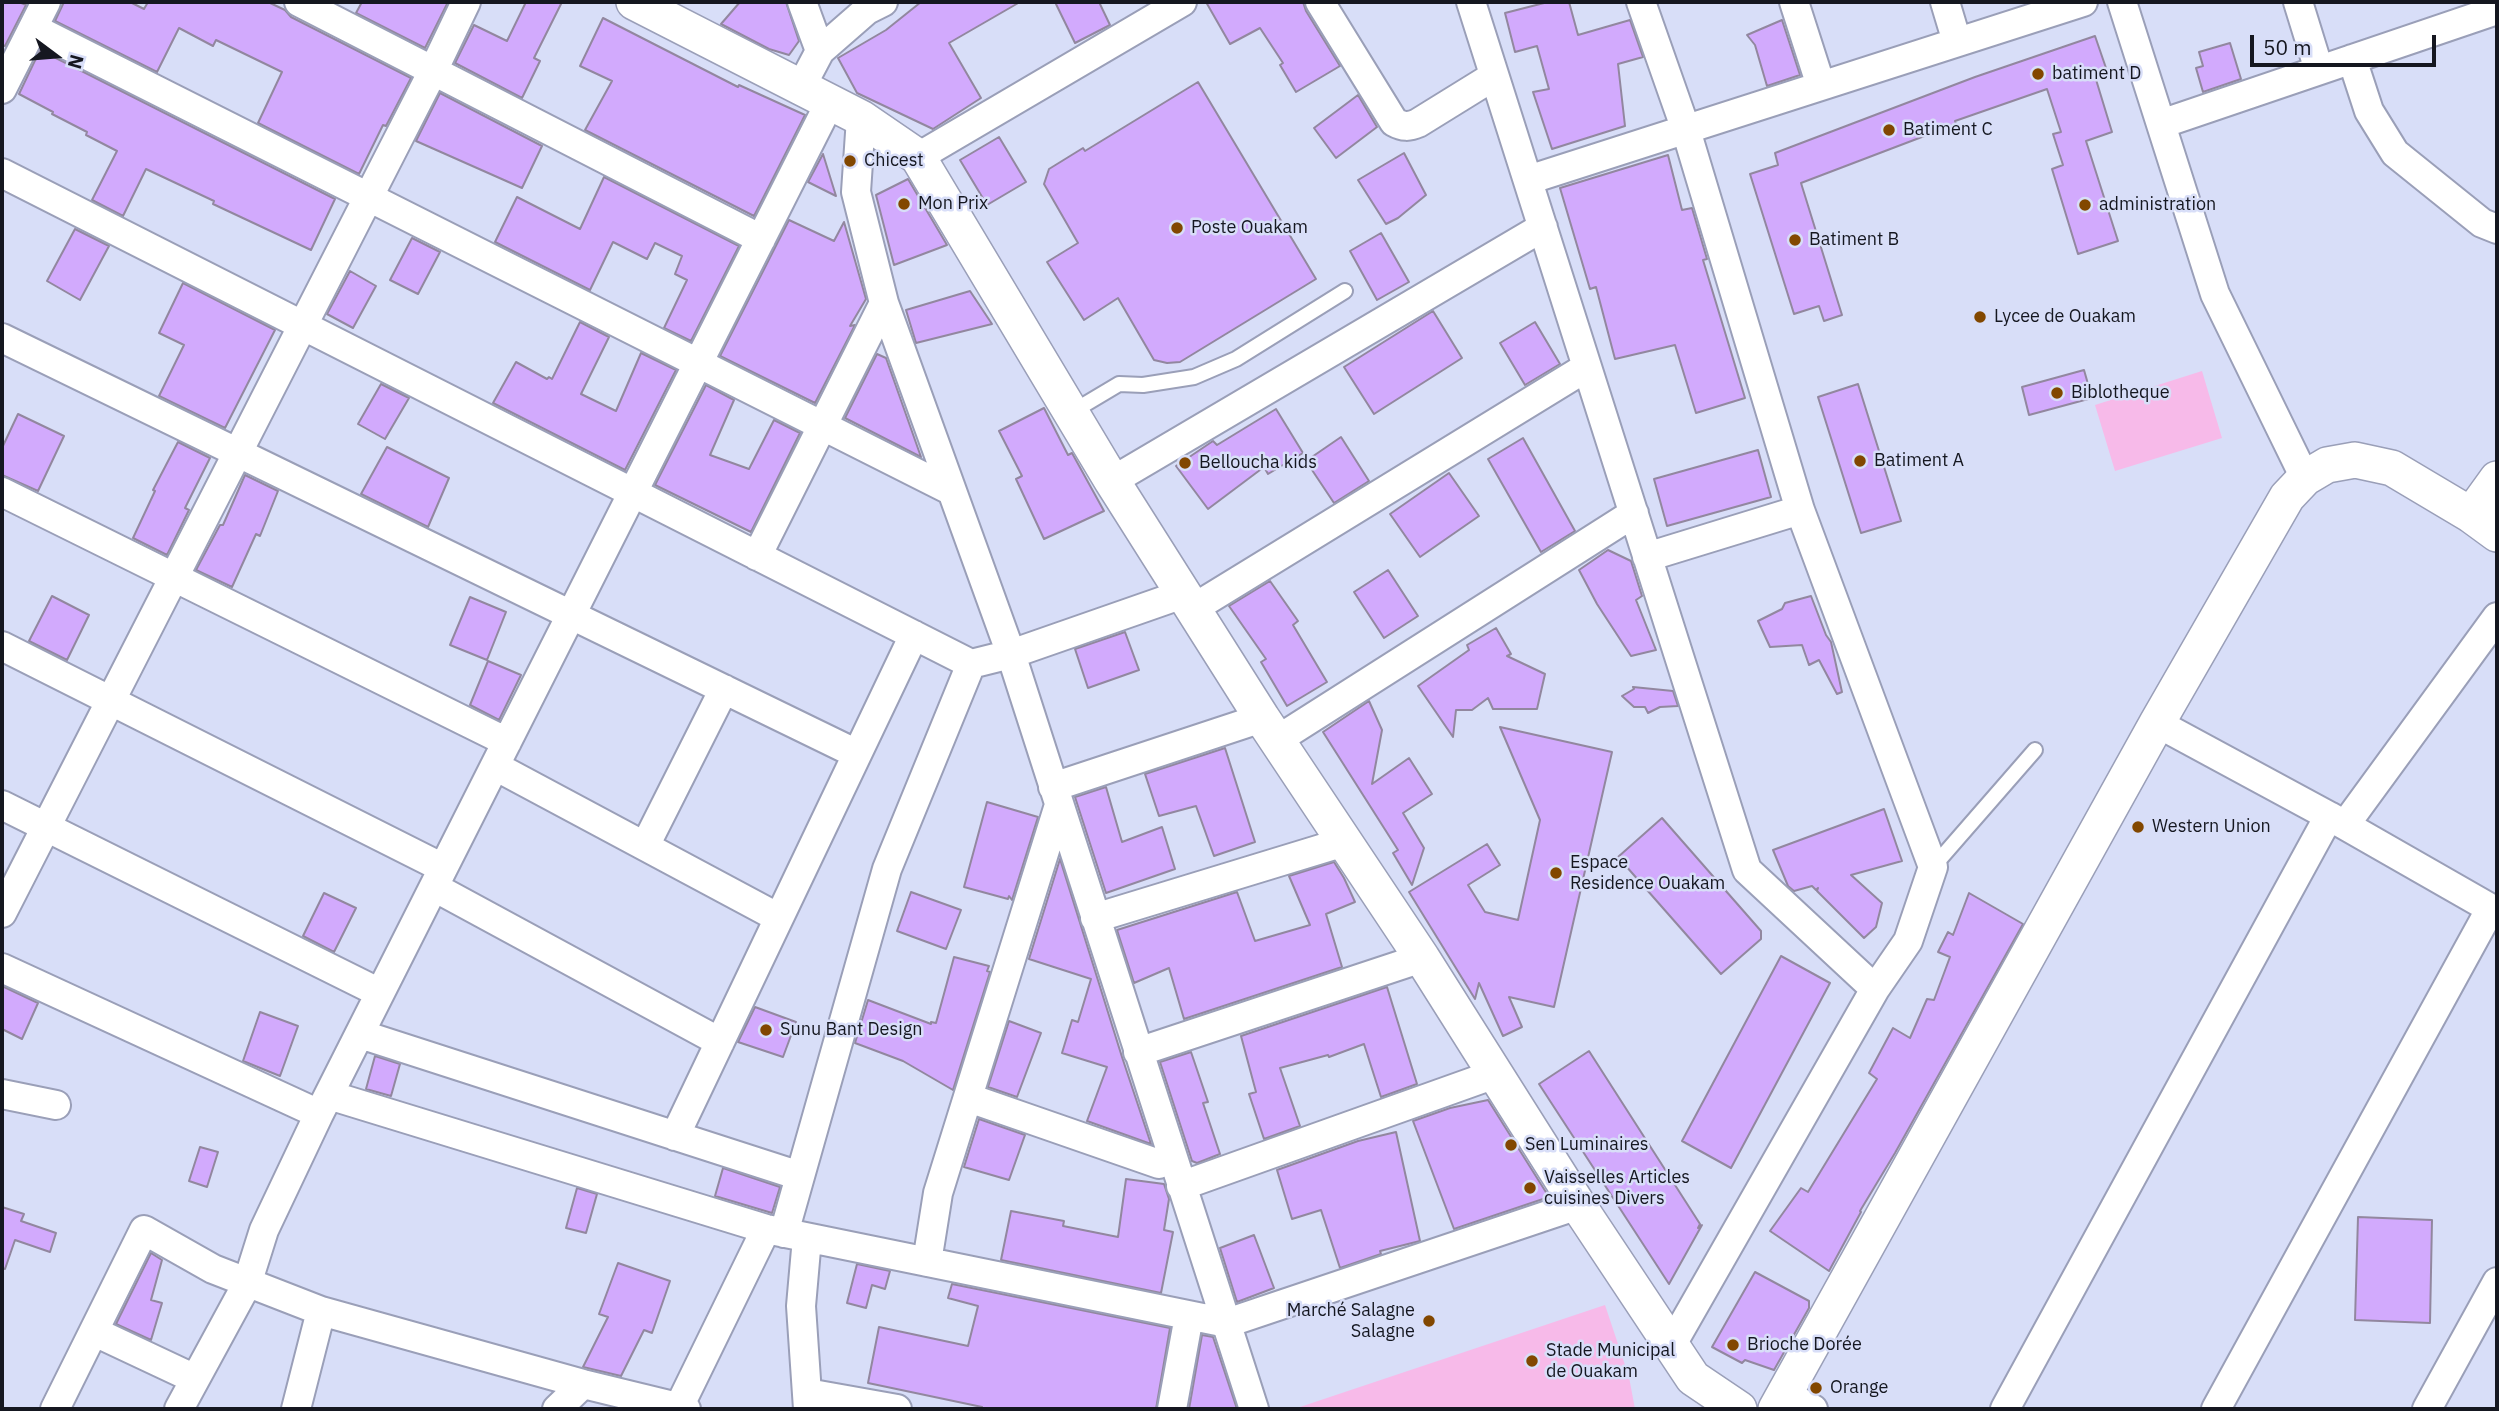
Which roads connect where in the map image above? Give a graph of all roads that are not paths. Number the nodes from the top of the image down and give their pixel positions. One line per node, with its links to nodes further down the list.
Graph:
1 (46, 2): 18 (street)
2 (299, 2): 23 (street)
3 (466, 2): 23 (street)
4 (634, 2): 27 (street)
5 (802, 2): 20 (street)
6 (1182, 2): 17 (street)
7 (1320, 2): 24 (street)
8 (1471, 2): 24 (street)
9 (1642, 2): 30 (street)
10 (1794, 2): 25 (street)
11 (1945, 2): 19 (street)
12 (2083, 2): 19 (street)
13 (2122, 2): 29 (street)
14 (2298, 2): 22 (street)
15 (875, 5): 20 (street)
16 (2495, 7): 21 (street)
17 (1152, 10): 31 (street)
18 (33, 28): 26 (street); 34 (street)
19 (1957, 42): 25 (street)
20 (820, 51): 27 (street)
21 (2351, 59): 22 (street); 36 (street)
22 (2319, 70): 29 (street)
23 (433, 71): 34 (street); 37 (street)
24 (1494, 76): 33 (street)
25 (1821, 86): 30 (street)
26 (2, 89)
27 (815, 95): 28 (street); 37 (street)
28 (861, 118): 31 (street); 39 (street)
29 (2161, 124): 47 (street)
30 (1686, 130): 33 (street); 53 (street)
31 (918, 157): 44 (street)
32 (2, 173): 40 (street)
33 (1528, 180): 35 (street)
34 (369, 197): 40 (street); 42 (street)
35 (1542, 227): 43 (street); 49 (street)
36 (2497, 229)
37 (761, 239): 42 (street)
38 (1345, 291): 44 (lane)
39 (884, 303): 45 (street); 50 (street)
40 (303, 325): 46 (street); 52 (street)
41 (2, 338): 46 (street)
42 (698, 363): 45 (street); 52 (street)
43 (1587, 367): 54 (street); 59 (street)
44 (1071, 413): 49 (street)
45 (822, 426): 50 (street); 56 (street)
46 (236, 452): 58 (street); 60 (street)
47 (2305, 478): 55 (street); 68 (street)
48 (2497, 479): 55 (street)
49 (1112, 481): 59 (street)
50 (950, 490): 64 (street)
51 (2, 492): 58 (street)
52 (633, 493): 56 (street); 60 (street)
53 (1800, 510): 57 (street); 79 (street)
54 (1634, 513): 57 (street); 69 (street)
55 (2484, 525)
56 (757, 556): 62 (street)
57 (1647, 556): 87 (street)
58 (174, 577): 67 (street); 71 (street)
59 (1189, 601): 64 (street); 69 (street)
60 (571, 615): 66 (street); 71 (street)
61 (2497, 617): 75 (street)
62 (914, 635): 65 (street); 72 (street)
63 (2, 646): 67 (street)
64 (1011, 654): 65 (street); 73 (street)
65 (971, 664): 99 (street)
66 (724, 689): 72 (street); 78 (street)
67 (111, 701): 76 (street); 80 (street)
68 (2157, 723): 75 (street); 114 (street)
69 (1270, 729): 73 (street); 77 (street)
70 (2035, 750): 79 (lane)
71 (501, 754): 78 (street); 80 (street)
72 (857, 754): 83 (street)
73 (1056, 796): 84 (street); 94 (street)
74 (2, 805): 76 (street)
75 (2337, 820): 81 (street); 124 (street)
76 (45, 828): 82 (street); 88 (street)
77 (1344, 842): 84 (street); 85 (street)
78 (645, 846): 83 (street)
79 (1933, 867): 87 (street)
80 (439, 878): 88 (street); 90 (street)
81 (2494, 910): 125 (street)
82 (2, 913)
83 (779, 918): 90 (street)
84 (1095, 918): 91 (street)
85 (1422, 958): 91 (street); 92 (street)
86 (2, 968): 96 (street)
87 (1875, 989): 110 (street)
88 (380, 993): 89 (street)
89 (359, 1034): 96 (street); 97 (street)
90 (720, 1042): 97 (street)
91 (1138, 1052): 98 (street)
92 (1495, 1074): 100 (street); 101 (street)
93 (2, 1094): 95 (street)
94 (969, 1098): 98 (street); 103 (street)
95 (56, 1105)
96 (324, 1105): 102 (street); 105 (street)
97 (675, 1136): 99 (street)
98 (1172, 1157): 100 (street)
99 (800, 1176): 102 (street)
100 (1181, 1186): 108 (street)
101 (1578, 1205): 108 (street); 110 (street)
102 (786, 1233): 103 (street); 113 (street); 115 (street)
103 (927, 1262): 107 (street)
104 (2497, 1282): 126 (street)
105 (247, 1284): 106 (street); 109 (street); 111 (street)
106 (321, 1311): 112 (street); 118 (street)
107 (1189, 1316): 108 (street); 121 (street)
108 (1227, 1323): 122 (street)
109 (95, 1332): 111 (street); 116 (street)
110 (1671, 1346): 123 (street)
111 (195, 1379): 117 (street)
112 (583, 1384): 115 (street); 119 (street)
113 (808, 1401): 120 (street)
114 (1791, 1404)
115 (683, 1408)
116 (55, 1409)
117 (179, 1409)
118 (296, 1409)
119 (557, 1409)
120 (897, 1409)
121 (1171, 1409)
122 (1254, 1409)
123 (1739, 1409)
124 (2005, 1409)
125 (2216, 1409)
126 (2427, 1409)

